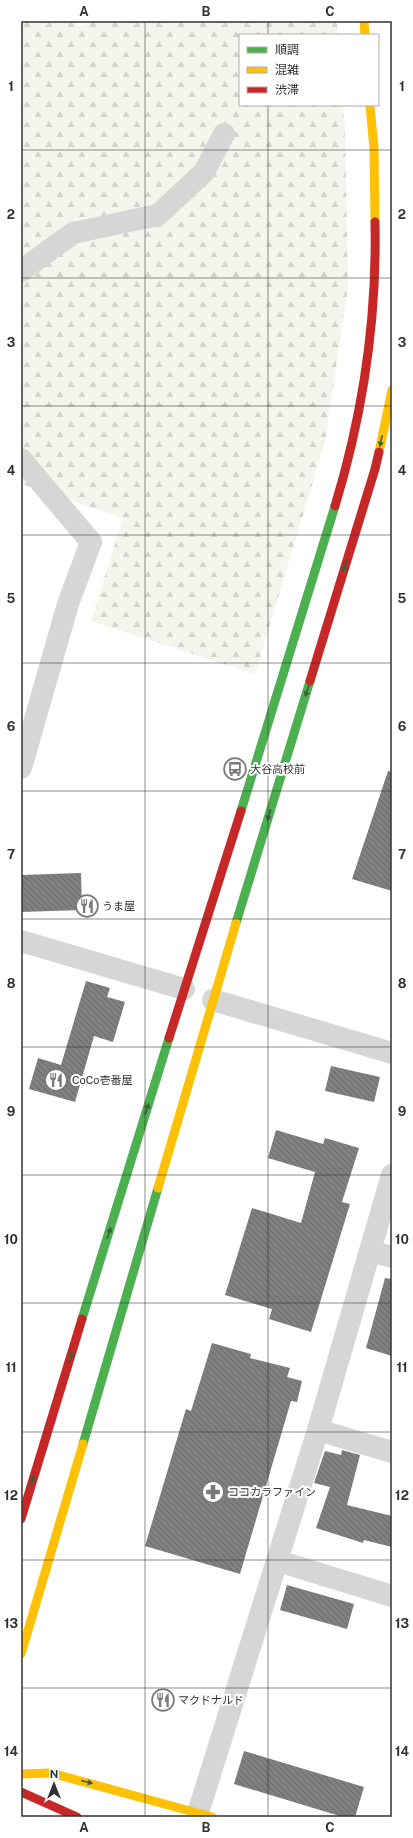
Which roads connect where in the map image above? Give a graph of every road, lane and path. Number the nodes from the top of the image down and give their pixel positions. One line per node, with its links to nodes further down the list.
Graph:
1 (364, 21): 2 (street)
2 (365, 34)
3 (370, 106): 10 (street)
4 (224, 134): 5 (street)
5 (21, 271)
6 (392, 390): 11 (street, one-way to 11)
7 (21, 459): 8 (street)
8 (21, 768)
9 (21, 941): 10 (street)
10 (184, 989): 18 (street, one-way to 10)
11 (212, 1000): 12 (street); 21 (street)
12 (392, 1053)
13 (392, 1175): 14 (street)
14 (370, 1251): 15 (street); 16 (street)
15 (392, 1258)
16 (318, 1430): 17 (street); 19 (street)
17 (392, 1452)
18 (21, 1519)
19 (278, 1561): 20 (street); 24 (street)
20 (392, 1596)
21 (21, 1654)
22 (21, 1774): 24 (street, one-way to 24)
23 (21, 1792): 25 (street)
24 (205, 1815)
25 (78, 1817)

